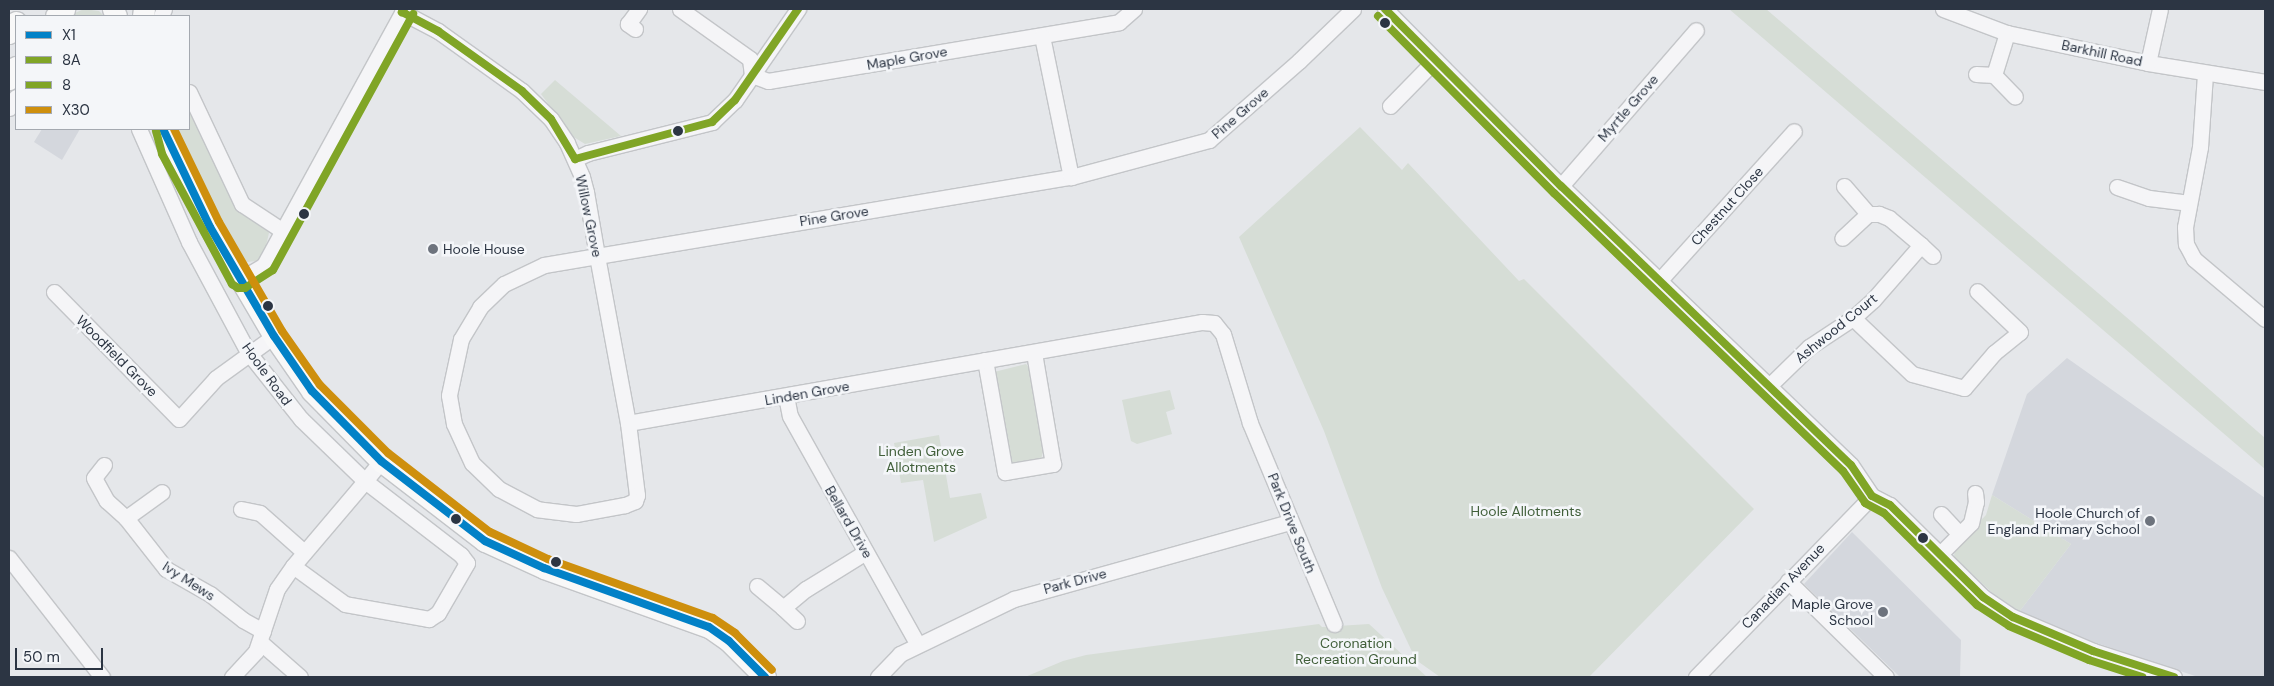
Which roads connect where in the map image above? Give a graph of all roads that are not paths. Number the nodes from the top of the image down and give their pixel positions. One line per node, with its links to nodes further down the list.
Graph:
1 (639, 9): 10 (street)
2 (680, 9): 18 (street)
3 (798, 9): 18 (street)
4 (1134, 9): 13 (street, Maple Grove)
5 (1353, 9): 28 (street, Pine Grove)
6 (1385, 9): 14 (street)
7 (1943, 9): 12 (street, Barkhill Road)
8 (2160, 9): 15 (street)
9 (403, 10): 27 (street, Willow Grove); 34 (street)
10 (635, 29)
11 (1696, 30): 29 (street, Myrtle Grove)
12 (2007, 33): 15 (street, Barkhill Road); 19 (street)
13 (1042, 36): 18 (street, Maple Grove); 28 (street)
14 (1434, 61): 23 (street); 29 (street)
15 (2148, 63): 17 (street, Barkhill Road)
16 (1976, 74): 19 (street)
17 (2205, 74): 20 (street, Barkhill Road); 32 (street)
18 (752, 75): 27 (street)
19 (1994, 75): 22 (street)
20 (2265, 82)
21 (190, 94): 34 (street)
22 (2015, 97)
23 (1390, 106)
24 (139, 130): 46 (street, Hoole Road)
25 (165, 130): 39 (highway, Hoole Road)
26 (1794, 131): 40 (street, Chestnut Close)
27 (575, 159): 37 (street, Willow Grove)
28 (1071, 177): 37 (street, Pine Grove)
29 (1561, 186): 40 (street)
30 (1844, 186): 33 (street)
31 (2117, 187): 32 (street)
32 (2188, 203): 44 (street)
33 (1868, 214): 35 (street); 36 (street)
34 (284, 231): 39 (street)
35 (1842, 238)
36 (1921, 245): 38 (street); 43 (street, Ashwood Court)
37 (597, 256): 51 (street, Willow Grove); 59 (street, Pine Grove)
38 (1933, 256)
39 (241, 279): 45 (highway, Hoole Road)
40 (1660, 280): 49 (street)
41 (1977, 291): 43 (street)
42 (54, 292): 46 (street, Woodfield Grove)
43 (1853, 318): 49 (street, Ashwood Court)
44 (2265, 319)
45 (274, 336): 46 (street, Woodfield Grove); 53 (highway, Hoole Road)
46 (248, 352): 55 (street, Hoole Road)
47 (1034, 353): 48 (street, Linden Grove); 48 (street); 52 (street, Linden Grove)
48 (985, 360): 50 (street, Linden Grove)
49 (1769, 386): 58 (street)
50 (786, 396): 51 (street, Linden Grove); 66 (street, Bellard Drive)
51 (628, 423): 59 (street, Willow Grove)
52 (1250, 423): 63 (street, Park Drive South)
53 (381, 461): 55 (street); 80 (highway, Hoole Road)
54 (104, 465): 62 (street, Ivy Mews)
55 (365, 481): 65 (street); 69 (street, Hoole Road)
56 (162, 492): 62 (street)
57 (1975, 492): 64 (street)
58 (1872, 496): 67 (street); 70 (street, Canadian Avenue)
59 (635, 501)
60 (241, 508): 65 (street)
61 (1941, 514): 64 (street)
62 (126, 518): 75 (street, Ivy Mews)
63 (1290, 522): 74 (street, Park Drive South); 76 (street, Park Drive)
64 (1959, 533): 67 (street)
65 (304, 552): 69 (street)
66 (866, 552): 72 (street); 76 (street, Bellard Drive)
67 (1941, 553): 84 (street)
68 (9, 558): 78 (street)
69 (293, 566): 75 (street)
70 (1788, 581): 82 (street, Canadian Avenue); 83 (street)
71 (758, 586): 72 (street)
72 (783, 608): 73 (street)
73 (797, 621)
74 (1334, 624)
75 (262, 636): 77 (street); 79 (street, Ivy Mews)
76 (918, 645): 81 (street, Park Drive)
77 (234, 676)
78 (102, 677)
79 (300, 677)
80 (765, 677)
81 (878, 677)
82 (1696, 677)
83 (1886, 677)
84 (2174, 677)

